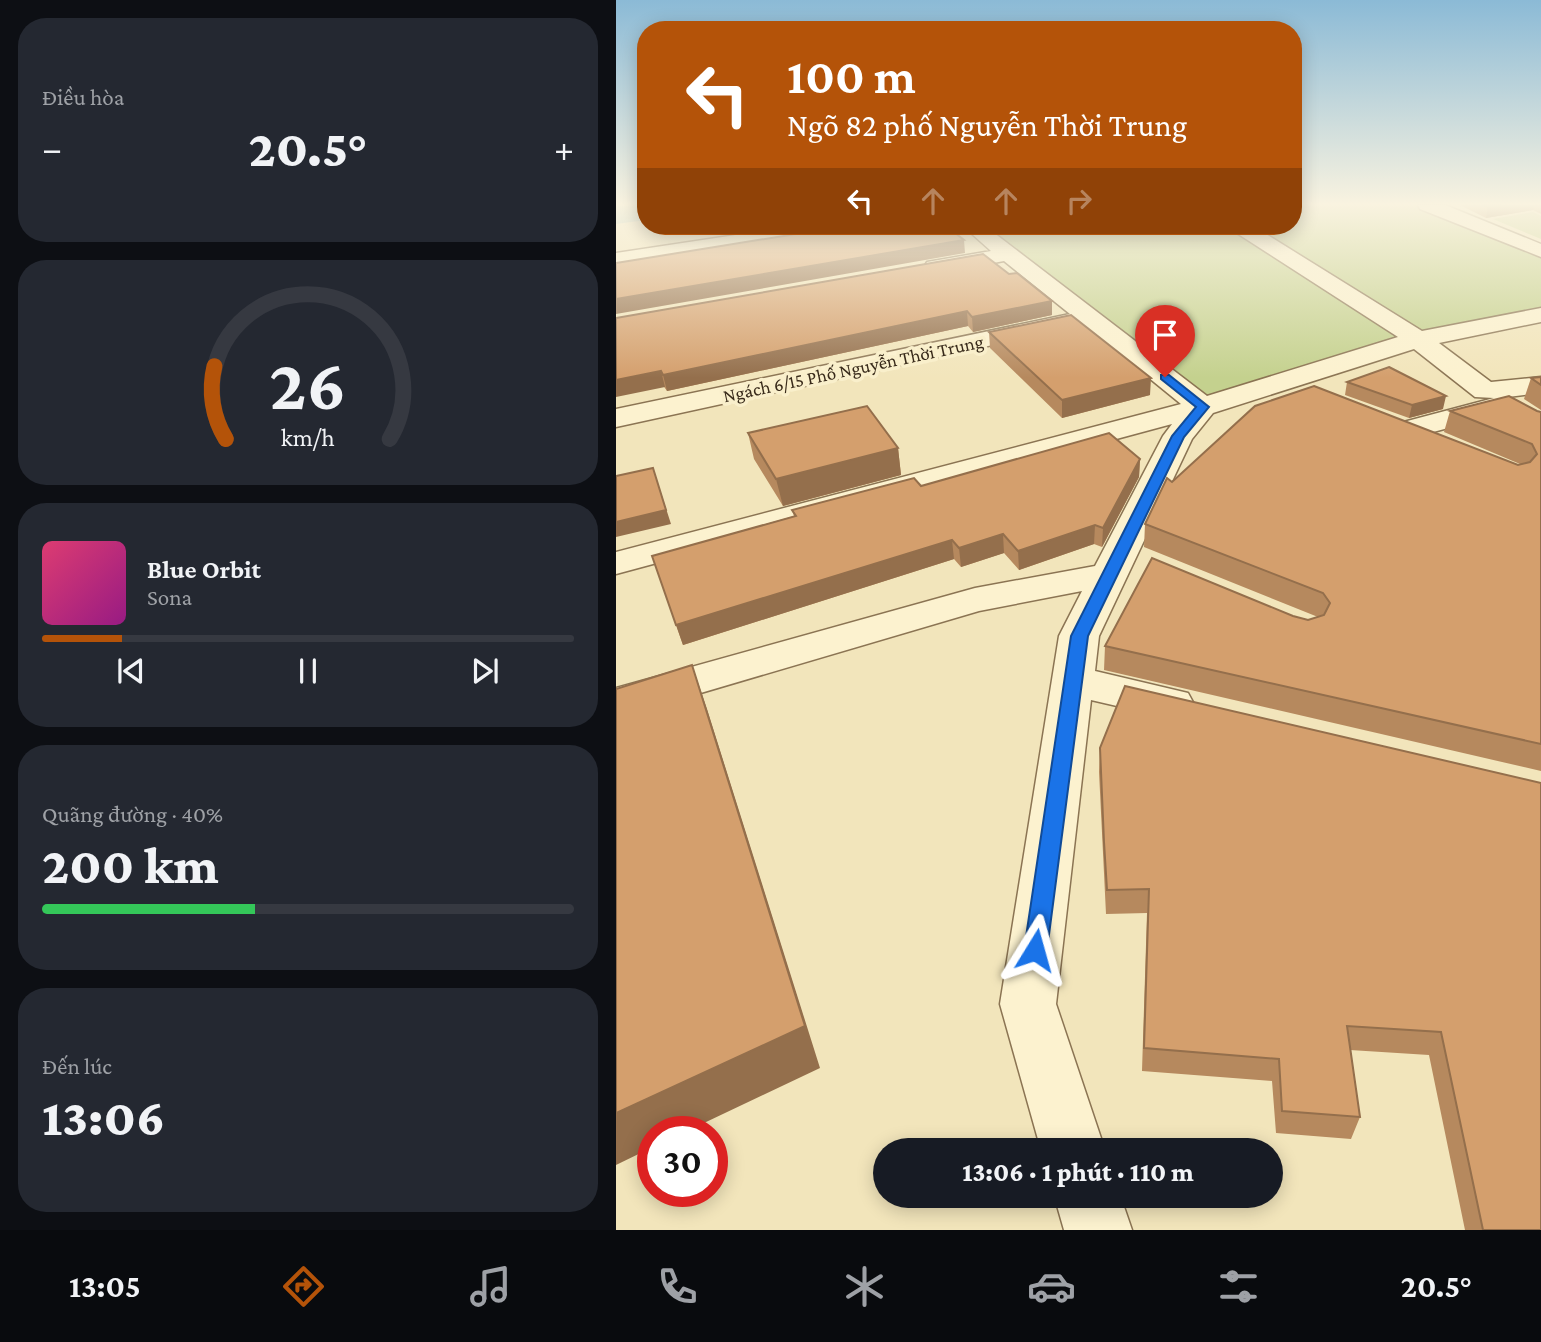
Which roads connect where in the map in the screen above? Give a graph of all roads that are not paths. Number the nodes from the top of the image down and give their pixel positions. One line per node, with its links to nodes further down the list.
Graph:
1 (962, 262): 4 (street)
2 (1020, 262): 6 (street)
3 (1297, 262): 7 (street)
4 (914, 271)
5 (1541, 315): 7 (street)
6 (1090, 317): 11 (street); 12 (street, Ngách 6/15 Phố Nguyễn Thời Trung)
7 (1418, 339): 8 (street); 10 (street)
8 (1278, 383): 9 (street); 11 (street)
9 (1317, 397)
10 (1512, 398): 13 (street)
11 (1203, 407): 14 (street); 15 (street)
12 (616, 418)
13 (1454, 449)
14 (616, 564)
15 (1115, 564): 16 (street); 17 (street); 18 (street)
16 (1157, 568)
17 (1073, 681): 19 (street); 20 (street)
18 (616, 704)
19 (1207, 712)
20 (1069, 1138)
21 (1091, 1208): 22 (street)
22 (1098, 1230)

